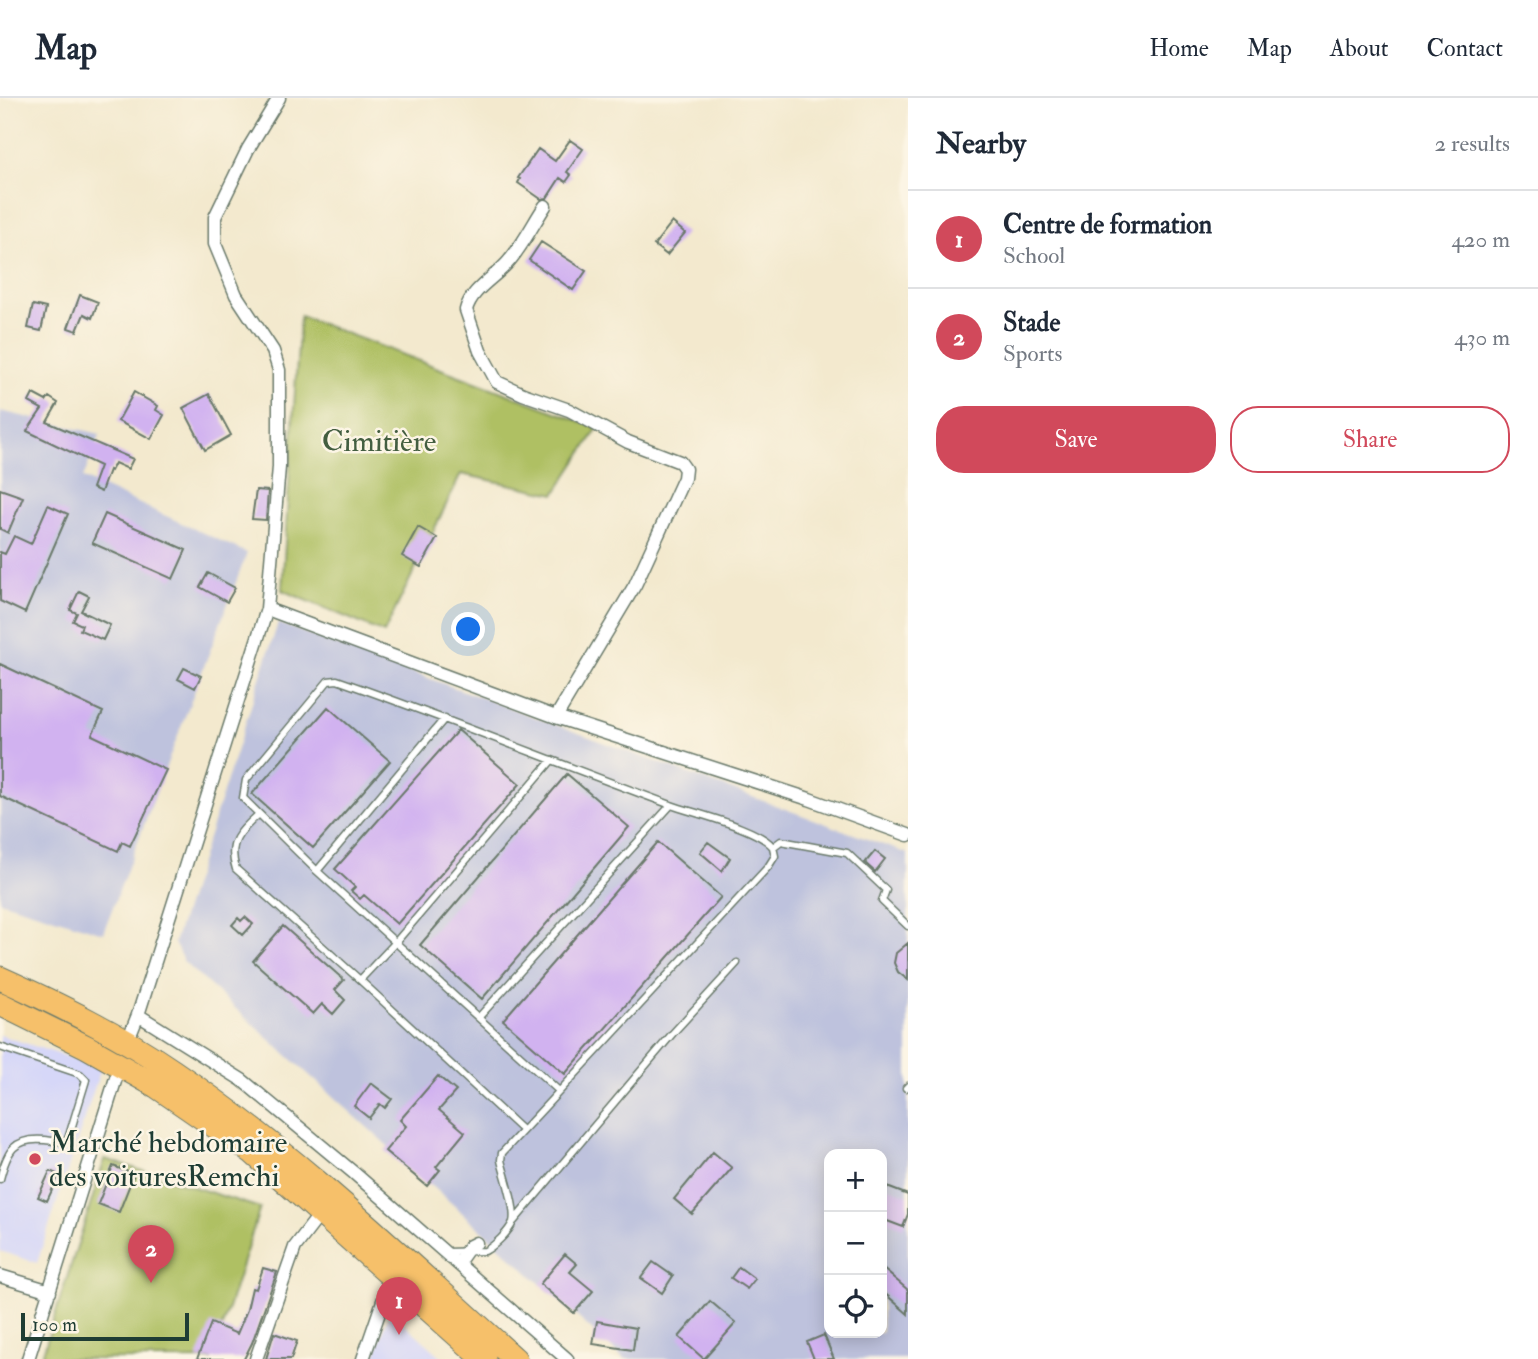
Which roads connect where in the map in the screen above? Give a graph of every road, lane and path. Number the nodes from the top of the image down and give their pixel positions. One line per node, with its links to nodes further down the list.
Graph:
1 (279, 98): 3 (street)
2 (545, 206): 4 (street)
3 (267, 609): 4 (street); 18 (street)
4 (556, 717): 9 (street)
5 (445, 718): 6 (lane); 8 (lane); 11 (lane)
6 (552, 760): 7 (lane); 13 (lane)
7 (671, 805): 10 (lane); 19 (lane)
8 (258, 815): 11 (lane); 16 (lane)
9 (908, 835)
10 (773, 847): 12 (lane); 23 (lane)
11 (317, 871): 13 (lane)
12 (908, 926)
13 (395, 943): 16 (lane); 19 (lane)
14 (737, 963): 27 (lane)
15 (0, 978): 20 (highway)
16 (360, 980): 24 (lane)
17 (0, 1004): 22 (highway)
18 (138, 1015): 20 (street); 29 (street)
19 (479, 1017): 23 (lane)
20 (127, 1043): 22 (street); 38 (highway)
21 (0, 1047): 25 (lane)
22 (120, 1065): 26 (highway); 33 (street)
23 (559, 1091): 24 (lane)
24 (522, 1130): 27 (lane)
25 (0, 1179)
26 (321, 1213): 31 (highway); 35 (street)
27 (514, 1221): 28 (lane)
28 (471, 1247): 29 (lane); 30 (street)
29 (445, 1252): 30 (street)
30 (457, 1263): 39 (street)
31 (392, 1275): 36 (street); 37 (highway)
32 (0, 1276): 33 (street)
33 (50, 1291): 34 (street)
34 (28, 1359)
35 (256, 1359)
36 (363, 1359)
37 (484, 1359)
38 (514, 1359)
39 (567, 1359)

